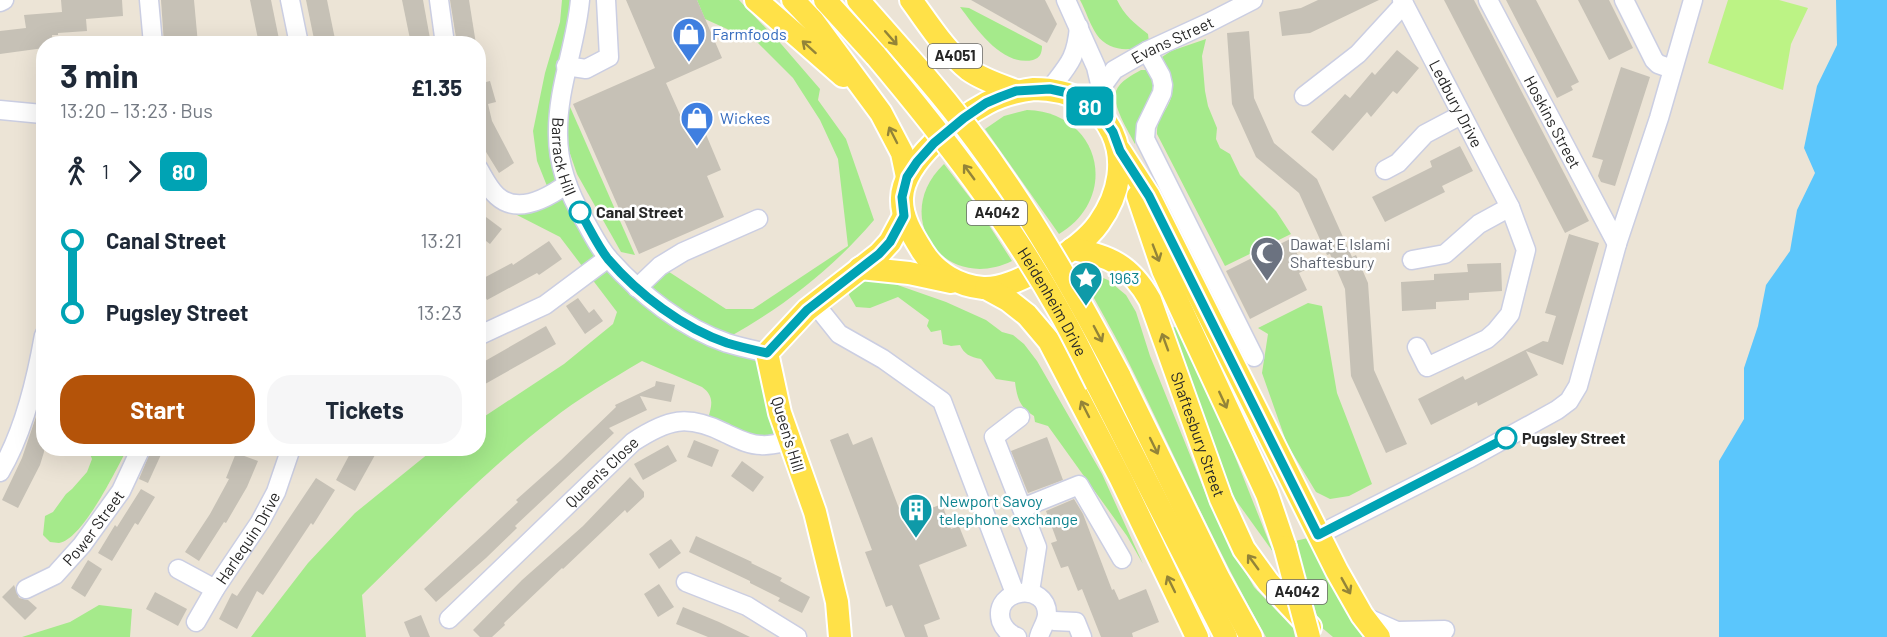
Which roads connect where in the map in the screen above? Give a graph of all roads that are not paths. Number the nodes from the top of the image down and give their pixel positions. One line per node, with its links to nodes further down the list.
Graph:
1 (149, 0): 18 (street)
2 (290, 0): 19 (street)
3 (439, 0): 20 (street)
4 (580, 0): 23 (street, Barrack Hill)
5 (606, 0): 23 (street)
6 (756, 0): 29 (main road, one-way to 6)
7 (794, 0): 29 (main road)
8 (825, 0): 78 (main road, Heidenheim Drive / A4042, one-way to 8, bridge)
9 (858, 0): 79 (main road, Heidenheim Drive / A4042, one-way to 79, bridge)
10 (911, 0): 27 (main road, A4051)
11 (1066, 0): 17 (street)
12 (1253, 0): 21 (street, Evans Street)
13 (1488, 0): 43 (street, Hoskins Street)
14 (1624, 0): 25 (street)
15 (1692, 0): 25 (street)
16 (1403, 2): 28 (street); 32 (street, Ledbury Drive)
17 (1079, 27): 22 (street); 24 (street)
18 (152, 36)
19 (297, 36)
20 (444, 36)
21 (1147, 51): 24 (street, Evans Street); 54 (street)
22 (1070, 61): 24 (street); 26 (street)
23 (566, 66): 39 (street, Barrack Hill)
24 (1105, 68): 33 (street)
25 (1672, 69): 43 (street)
26 (1050, 89): 27 (main road); 33 (main road)
27 (1016, 91): 36 (main road)
28 (1304, 96)
29 (870, 97): 36 (main road, one-way to 29)
30 (0, 110): 31 (street)
31 (36, 113)
32 (1461, 115): 35 (street); 40 (street, Ledbury Drive)
33 (1102, 116): 34 (main road)
34 (1120, 151): 37 (main road); 44 (main road)
35 (1385, 170)
36 (907, 177): 41 (main road)
37 (1135, 177): 62 (main road); 80 (main road, A4042, one-way to 80, bridge)
38 (486, 180): 39 (street)
39 (567, 184): 45 (street, Barrack Hill)
40 (1510, 207): 46 (street); 52 (street, Ledbury Drive)
41 (904, 216): 47 (main road); 48 (main road)
42 (759, 219): 49 (street)
43 (1617, 244): 62 (street)
44 (1072, 249): 48 (main road); 81 (main road, Shaftesbury Street, one-way to 44)
45 (608, 258): 49 (street, Barrack Hill); 51 (street)
46 (1412, 260)
47 (860, 268): 48 (main road); 50 (main road)
48 (976, 287): 77 (main road, one-way to 48)
49 (637, 288): 53 (street, Barrack Hill)
50 (815, 304): 53 (main road); 68 (street)
51 (486, 332)
52 (1417, 347)
53 (767, 353): 57 (main road, Queen's Hill)
54 (1254, 357)
55 (36, 368): 60 (street)
56 (1020, 417): 61 (street)
57 (789, 441): 70 (street, Queen's Close); 74 (main road, Queen's Hill)
58 (137, 456): 67 (street, Power Street)
59 (288, 456): 66 (street, Harlequin Drive)
60 (0, 472)
61 (1022, 508): 63 (street); 68 (street)
62 (1318, 535): 69 (main road, one-way to 69)
63 (1122, 559)
64 (178, 569): 66 (street)
65 (686, 582): 73 (street)
66 (215, 589): 71 (street, Harlequin Drive)
67 (26, 590)
68 (1034, 611): 75 (street); 76 (street)
69 (1362, 615): 72 (street); 82 (main road)
70 (449, 619)
71 (196, 622)
72 (1445, 630)
73 (797, 637)
74 (840, 637)
75 (1017, 637)
76 (1082, 637)
77 (1197, 637)
78 (1226, 637)
79 (1251, 637)
80 (1309, 637)
81 (1319, 637)
82 (1379, 637)

